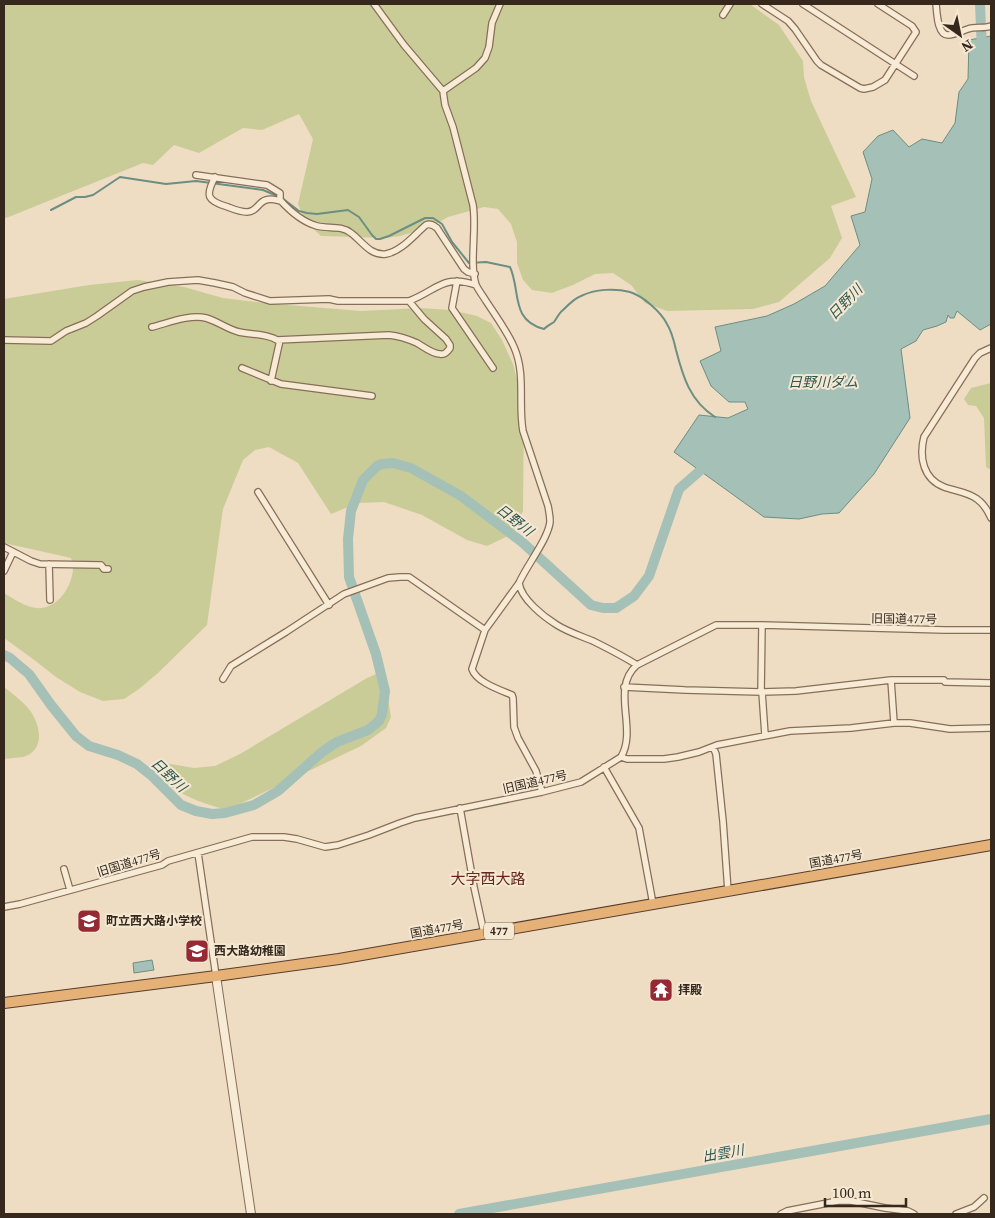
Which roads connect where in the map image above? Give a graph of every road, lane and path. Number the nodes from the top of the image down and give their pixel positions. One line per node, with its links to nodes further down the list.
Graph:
1 (374, 4): 12 (street)
2 (500, 4): 12 (street)
3 (730, 4): 8 (street)
4 (762, 4): 10 (street)
5 (803, 4): 10 (street)
6 (878, 4): 10 (street)
7 (936, 4): 9 (street)
8 (723, 15)
9 (989, 27)
10 (896, 64): 11 (street)
11 (914, 76)
12 (443, 91): 16 (street)
13 (196, 175): 14 (street)
14 (215, 179): 15 (street); 15 (street)
15 (280, 198): 16 (street)
16 (474, 272): 18 (street)
17 (457, 281): 18 (street); 19 (street); 25 (street)
18 (476, 285): 35 (street)
19 (409, 301): 21 (street); 22 (street)
20 (152, 327): 22 (street)
21 (4, 340)
22 (280, 340): 26 (street)
23 (991, 348): 29 (street)
24 (242, 368): 26 (street)
25 (493, 368)
26 (271, 381): 27 (street)
27 (372, 396)
28 (258, 492): 37 (street)
29 (991, 518)
30 (4, 547): 31 (street)
31 (13, 552): 32 (street); 34 (street)
32 (49, 564): 33 (street); 36 (street)
33 (108, 569)
34 (4, 571)
35 (519, 583): 39 (street); 41 (street)
36 (50, 600)
37 (329, 605): 39 (street); 42 (street)
38 (762, 625): 40 (street, 旧国道477号); 41 (street, 旧国道477号); 46 (street)
39 (486, 630): 53 (street)
40 (991, 630)
41 (637, 665): 45 (street)
42 (223, 679)
43 (891, 680): 44 (street); 46 (street); 47 (street)
44 (991, 683)
45 (624, 686): 46 (street); 51 (street)
46 (761, 692): 49 (street)
47 (894, 722): 48 (street); 49 (street)
48 (991, 728)
49 (765, 735): 50 (street)
50 (713, 747): 51 (street); 59 (street)
51 (621, 757): 52 (street, 旧国道477号)
52 (604, 767): 53 (street, 旧国道477号); 60 (street)
53 (542, 792): 54 (street, 旧国道477号)
54 (460, 808): 56 (street, 旧国道477号); 62 (street)
55 (991, 845): 59 (highway, 国道477号 / 477)
56 (198, 853): 58 (street, 旧国道477号); 63 (street)
57 (64, 870): 58 (street)
58 (70, 890): 61 (street, 旧国道477号)
59 (728, 891): 60 (highway, 国道477号 / 477)
60 (653, 904): 62 (highway, 国道477号 / 477)
61 (4, 908)
62 (484, 933): 63 (highway, 国道477号 / 477)
63 (216, 976): 64 (highway, 国道477号 / 477); 66 (street)
64 (4, 1003)
65 (984, 1198): 69 (street)
66 (251, 1214)
67 (781, 1214): 68 (street)
68 (914, 1214)
69 (956, 1214)

